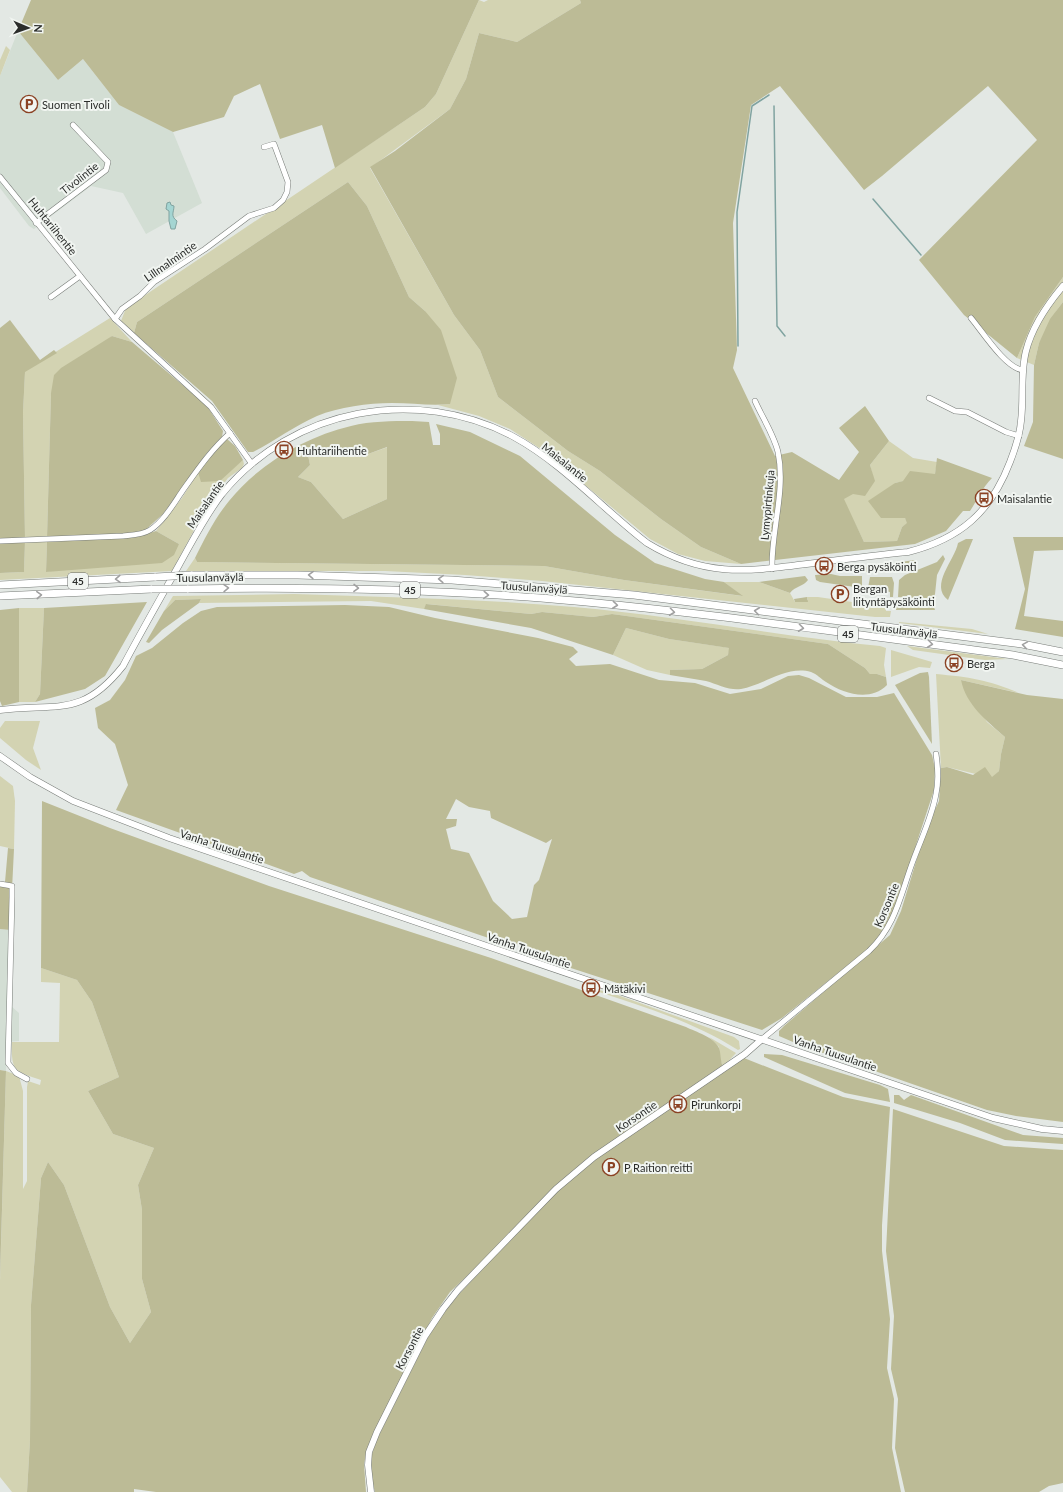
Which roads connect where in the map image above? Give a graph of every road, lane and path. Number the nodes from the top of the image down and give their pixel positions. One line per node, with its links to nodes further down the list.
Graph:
1 (73, 125): 4 (street, Tivolintie)
2 (264, 147): 9 (street, Lillmalmintie)
3 (0, 177): 4 (street, Huhtariihentie)
4 (36, 223): 5 (street, Huhtariihentie)
5 (80, 276): 7 (street); 9 (street, Huhtariihentie)
6 (1063, 286): 10 (main road, Maisalantie)
7 (51, 297)
8 (971, 318): 10 (street)
9 (115, 319): 13 (street, Huhtariihentie)
10 (1023, 370): 14 (main road, Maisalantie)
11 (928, 398): 14 (street)
12 (755, 401): 17 (street, Lymypirtinkuja)
13 (230, 433): 15 (street, Huhtariihentie); 16 (street)
14 (1019, 436): 17 (main road, Maisalantie)
15 (252, 464): 17 (main road, Maisalantie); 22 (main road, Maisalantie)
16 (0, 541)
17 (772, 569)
18 (0, 585): 20 (highway, Tuusulanväylä / 45, one-way to 18, bridge)
19 (0, 596): 21 (highway, Tuusulanväylä / 45, one-way to 21, bridge)
20 (1063, 652)
21 (1063, 665)
22 (0, 710)
23 (936, 754): 26 (street, Korsontie)
24 (0, 756): 26 (main road, Vanha Tuusulantie)
25 (0, 884): 27 (street)
26 (761, 1040): 28 (main road, Vanha Tuusulantie); 29 (main road, Korsontie)
27 (27, 1079)
28 (1063, 1131)
29 (371, 1492)

